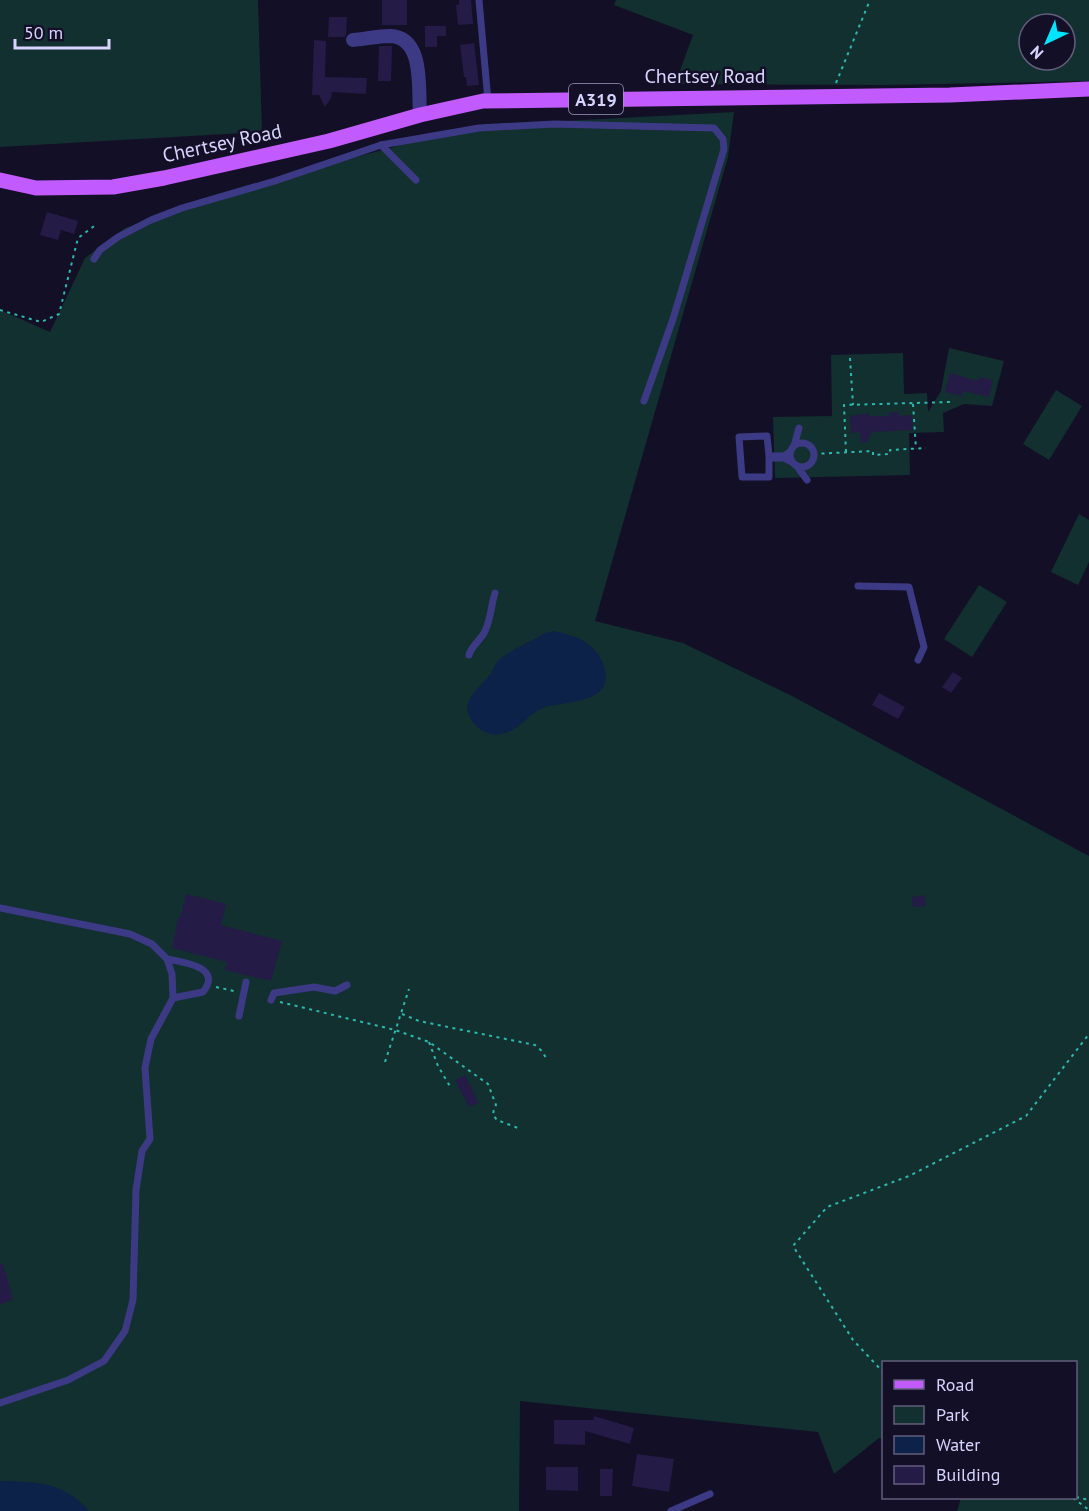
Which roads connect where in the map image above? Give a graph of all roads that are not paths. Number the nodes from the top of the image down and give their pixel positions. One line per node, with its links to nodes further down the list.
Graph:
1 (479, 0): 4 (lane)
2 (353, 40): 5 (street)
3 (1089, 89): 4 (main road, Chertsey Road / A319)
4 (488, 101): 5 (main road, Chertsey Road / A319)
5 (420, 115): 7 (main road, Chertsey Road / A319)
6 (381, 145): 8 (lane); 9 (lane); 10 (lane)
7 (0, 180)
8 (416, 180)
9 (93, 259)
10 (644, 401)
11 (799, 428): 12 (lane)
12 (792, 449): 13 (lane); 13 (lane); 13 (lane)
13 (794, 464): 14 (lane)
14 (807, 480)
15 (858, 586): 18 (lane)
16 (495, 593): 17 (lane)
17 (469, 655)
18 (918, 660)
19 (0, 908): 20 (lane)
20 (168, 959): 23 (lane); 23 (lane)
21 (246, 982): 25 (lane)
22 (347, 985): 24 (lane)
23 (173, 998): 26 (lane)
24 (271, 1000)
25 (239, 1016)
26 (0, 1403)
27 (710, 1494): 28 (lane)
28 (671, 1511)

